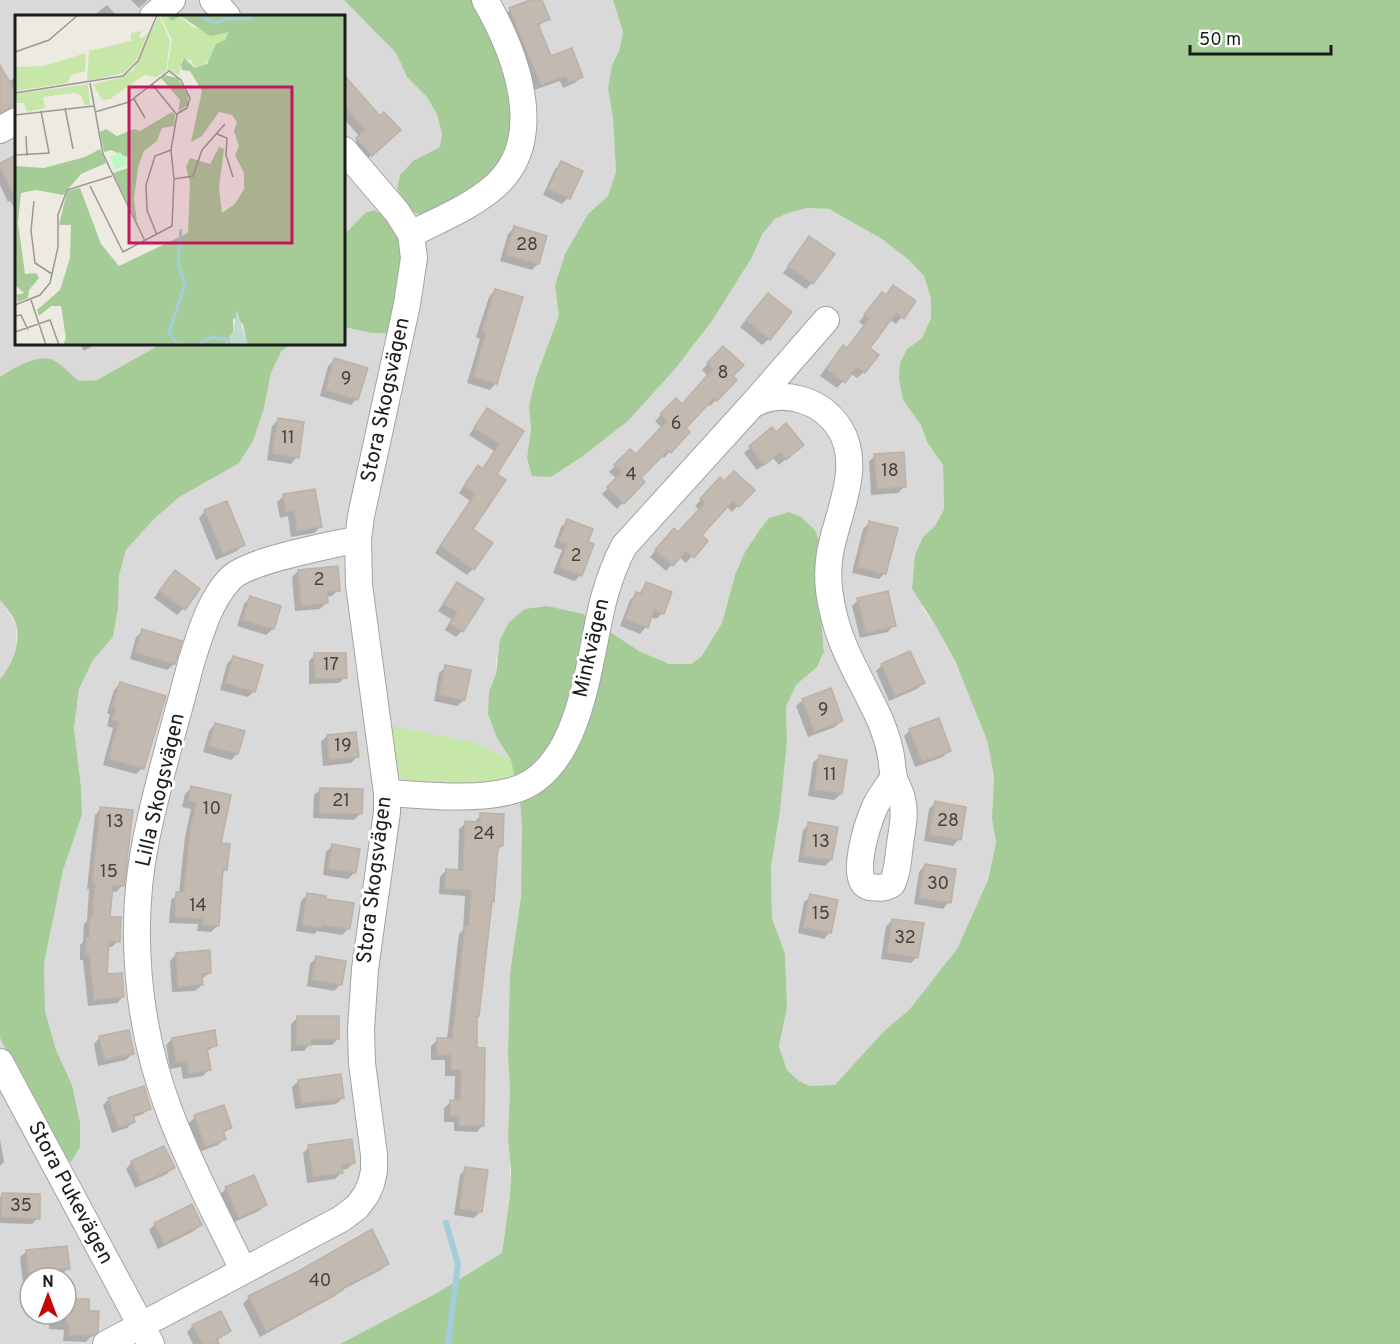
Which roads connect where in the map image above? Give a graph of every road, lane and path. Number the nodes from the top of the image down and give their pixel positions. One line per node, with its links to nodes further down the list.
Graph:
1 (172, 0): 4 (street)
2 (213, 0): 5 (street)
3 (485, 0): 9 (street)
4 (154, 15)
5 (226, 15)
6 (15, 122): 7 (street)
7 (0, 130)
8 (345, 151): 9 (street, Stora Skogsvägen)
9 (411, 234): 12 (street, Stora Skogsvägen)
10 (826, 320): 11 (street, Minkvägen)
11 (752, 405): 13 (street); 14 (street, Minkvägen)
12 (358, 539): 14 (street, Stora Skogsvägen); 16 (street, Lilla Skogsvägen)
13 (894, 777)
14 (387, 793): 16 (street, Stora Skogsvägen)
15 (0, 1062): 17 (street, Stora Pukevägen)
16 (243, 1269): 17 (street, Stora Skogsvägen)
17 (145, 1335): 18 (street, Stora Skogsvägen)
18 (106, 1344)

